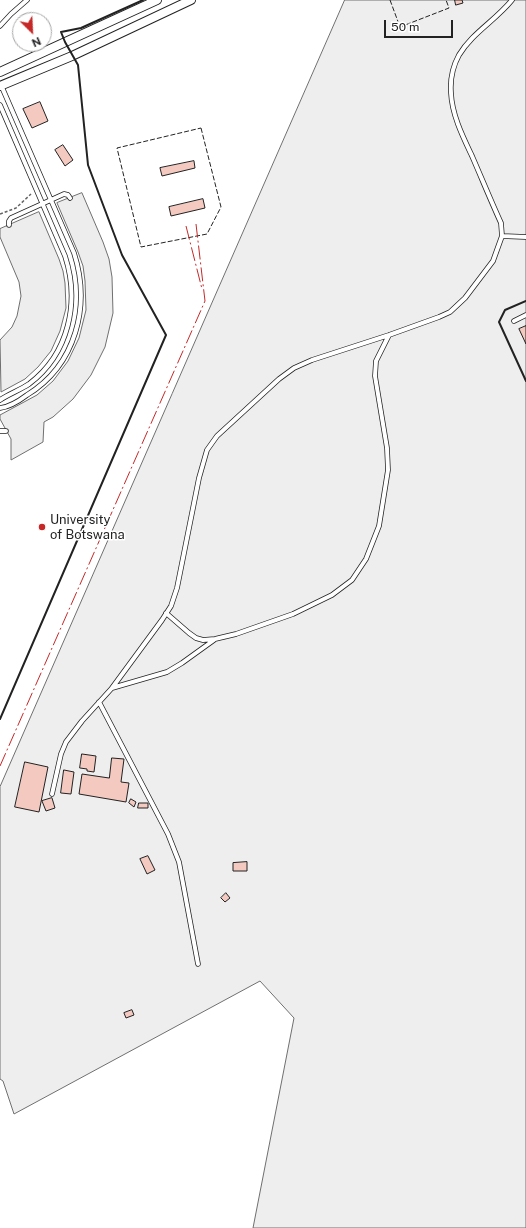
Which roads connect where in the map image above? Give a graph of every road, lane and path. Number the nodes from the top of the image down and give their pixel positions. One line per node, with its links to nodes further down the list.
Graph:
1 (27, 0): 5 (lane)
2 (157, 0): 6 (street)
3 (191, 0): 7 (street)
4 (512, 0): 19 (lane)
5 (0, 26)
6 (92, 30): 7 (street); 8 (street)
7 (99, 44): 9 (street)
8 (0, 72)
9 (0, 85): 13 (lane)
10 (0, 105): 11 (lane)
11 (36, 190): 14 (lane); 16 (path)
12 (70, 198): 13 (lane)
13 (50, 200): 14 (lane); 25 (lane)
14 (42, 204): 15 (lane); 24 (lane)
15 (24, 212): 17 (lane); 18 (lane)
16 (0, 214)
17 (26, 218)
18 (9, 225)
19 (502, 236): 20 (lane); 23 (lane)
20 (526, 237)
21 (526, 315): 22 (lane)
22 (514, 320)
23 (389, 335): 28 (lane); 29 (lane)
24 (0, 400)
25 (0, 408)
26 (0, 431): 27 (lane)
27 (6, 431)
28 (166, 613): 29 (lane); 30 (lane)
29 (215, 639): 30 (lane)
30 (112, 688): 31 (lane)
31 (99, 702): 32 (lane); 33 (lane)
32 (52, 794)
33 (198, 964)

